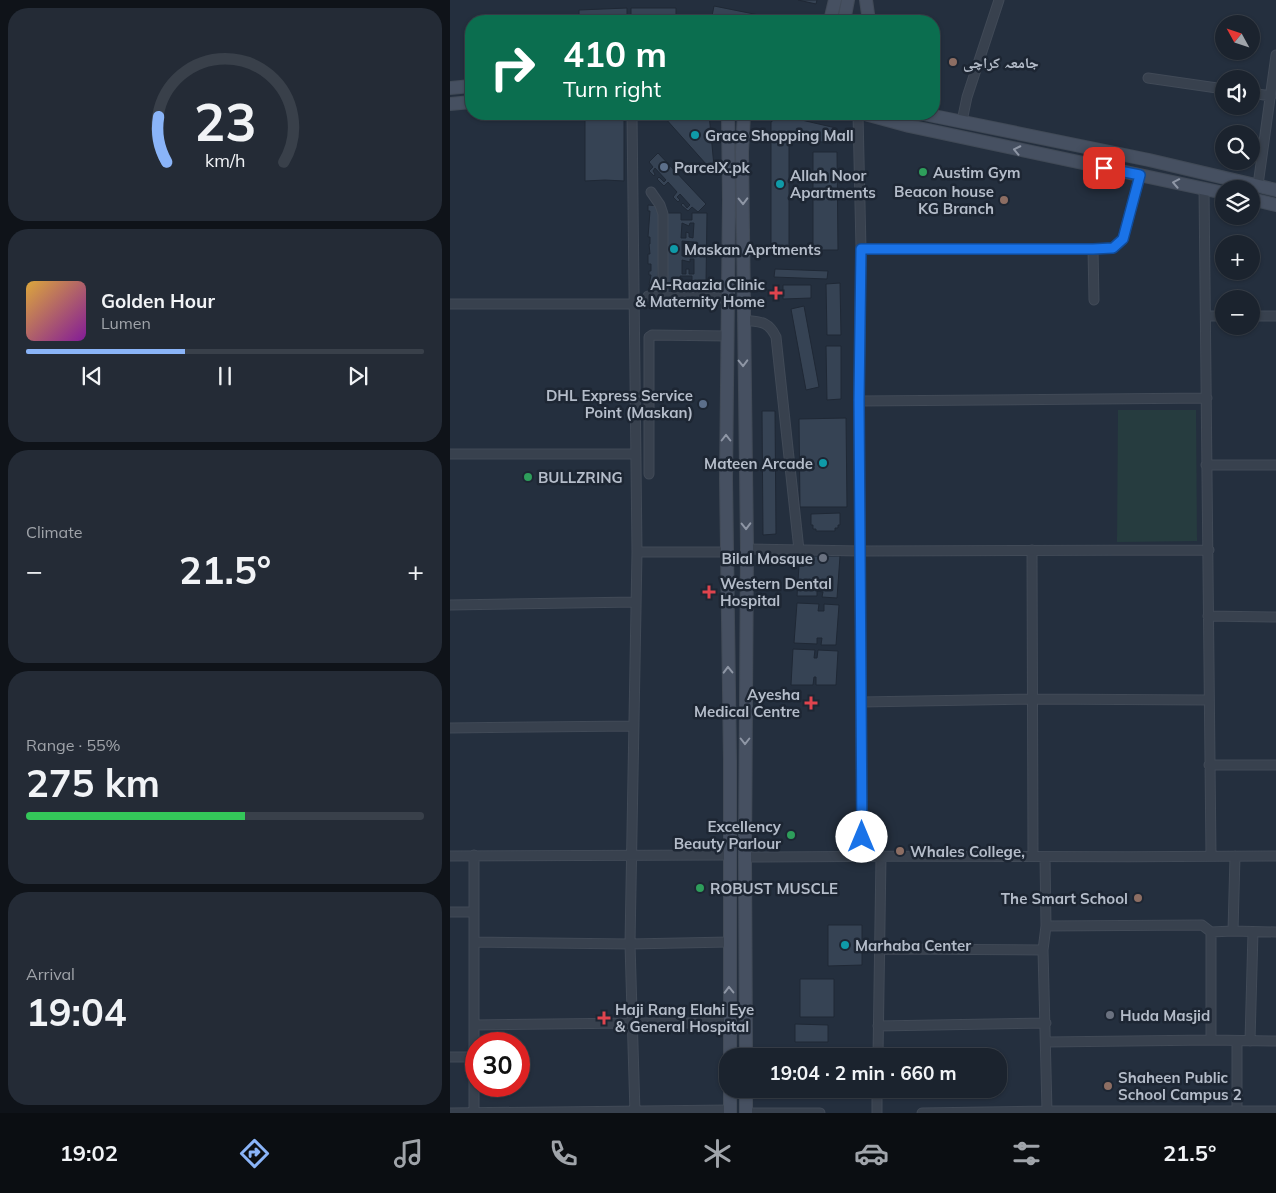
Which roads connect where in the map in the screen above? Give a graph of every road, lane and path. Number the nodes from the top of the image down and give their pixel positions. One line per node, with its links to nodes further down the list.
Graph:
1 (835, 0): 5 (main road)
2 (848, 0): 6 (main road)
3 (866, 0): 7 (main road)
4 (999, 0): 23 (street)
5 (831, 15)
6 (845, 15)
7 (868, 15)
8 (1276, 55): 14 (street)
9 (1148, 78): 12 (street)
10 (465, 87): 11 (main road)
11 (450, 88)
12 (1215, 88)
13 (1260, 94): 14 (street)
14 (1271, 96): 26 (street)
15 (465, 103): 16 (main road)
16 (450, 104)
17 (940, 117): 23 (main road)
18 (632, 120): 41 (street)
19 (728, 120): 38 (main road)
20 (744, 120): 46 (main road, one-way to 46)
21 (858, 120): 34 (street)
22 (886, 120): 24 (main road, one-way to 22)
23 (962, 121): 25 (main road)
24 (1140, 175): 28 (main road, one-way to 24); 35 (street)
25 (1236, 180)
26 (1259, 180)
27 (1260, 186): 29 (main road)
28 (1204, 188): 30 (main road); 42 (street)
29 (1276, 190)
30 (1215, 191)
31 (651, 192): 37 (street)
32 (1260, 201): 33 (main road)
33 (1276, 205)
34 (861, 249): 35 (street); 49 (street)
35 (1093, 249): 39 (street)
36 (648, 296): 37 (street)
37 (663, 296): 38 (street)
38 (727, 298): 47 (main road)
39 (1094, 300)
40 (450, 304): 41 (street)
41 (635, 304): 51 (street)
42 (1206, 316): 43 (street); 48 (street)
43 (1215, 316)
44 (1260, 316): 45 (street)
45 (1276, 316)
46 (743, 320): 55 (main road, one-way to 55); 56 (street)
47 (726, 336): 54 (street); 61 (main road, one-way to 47)
48 (1207, 398): 49 (street); 53 (street)
49 (859, 400): 59 (street)
50 (450, 454): 51 (street)
51 (635, 454): 60 (street)
52 (1276, 465): 53 (street)
53 (1206, 466): 58 (street)
54 (648, 474)
55 (747, 549): 56 (street); 83 (main road, one-way to 83)
56 (799, 550): 59 (street)
57 (1032, 550): 58 (street); 59 (street); 66 (street)
58 (1209, 550): 64 (street)
59 (861, 551): 68 (street)
60 (637, 552): 61 (street); 62 (street)
61 (726, 552): 75 (main road, one-way to 61)
62 (636, 602): 63 (street); 69 (street)
63 (450, 606)
64 (1208, 616): 65 (street); 67 (street)
65 (1276, 617)
66 (1032, 699): 67 (street); 68 (street); 79 (street)
67 (1209, 700): 71 (street)
68 (861, 702): 77 (street)
69 (634, 726): 70 (street); 74 (street)
70 (450, 728)
71 (1209, 765): 72 (street); 80 (street)
72 (1276, 765)
73 (474, 855): 74 (street); 76 (street); 86 (street)
74 (633, 855): 75 (street); 94 (street)
75 (729, 855): 93 (main road)
76 (450, 856)
77 (862, 856): 78 (street); 83 (street)
78 (881, 856): 79 (street); 95 (street)
79 (1034, 856): 84 (street)
80 (1210, 856): 81 (street); 84 (street)
81 (1234, 856): 82 (street); 88 (street)
82 (1276, 856)
83 (745, 857): 109 (main road)
84 (1044, 857): 87 (street)
85 (450, 912): 86 (street)
86 (474, 912): 92 (street)
87 (1046, 926): 89 (street); 96 (street)
88 (1233, 931): 89 (street); 90 (street)
89 (1211, 932): 103 (street)
90 (1253, 932): 91 (street); 105 (street)
91 (1276, 932)
92 (474, 942): 94 (street); 100 (street)
93 (729, 942): 94 (street); 98 (main road, one-way to 93)
94 (630, 944): 97 (street)
95 (879, 949): 96 (street); 101 (street)
96 (1044, 950): 99 (street)
97 (632, 1023): 98 (street); 100 (street); 121 (street)
98 (730, 1023): 108 (main road)
99 (1046, 1023): 101 (street); 107 (street)
100 (474, 1025): 102 (street)
101 (878, 1026): 110 (street)
102 (474, 1032)
103 (1211, 1040): 104 (street); 107 (street)
104 (1237, 1041): 105 (street); 119 (street)
105 (1250, 1041): 106 (street)
106 (1276, 1041)
107 (1047, 1042): 118 (street)
108 (730, 1048)
109 (746, 1048)
110 (878, 1048)
111 (450, 1057): 112 (street)
112 (465, 1057)
113 (474, 1097): 125 (street)
114 (730, 1098): 117 (main road)
115 (746, 1098): 126 (main road)
116 (877, 1098): 128 (street)
117 (730, 1111): 121 (street)
118 (1048, 1111): 122 (street); 129 (street)
119 (1237, 1111): 122 (street); 123 (street)
120 (1276, 1111): 123 (street)
121 (635, 1112): 125 (street)
122 (1063, 1112)
123 (1246, 1112)
124 (450, 1113): 125 (street)
125 (474, 1113)
126 (746, 1113): 127 (street)
127 (820, 1113)
128 (877, 1113)
129 (922, 1113)

